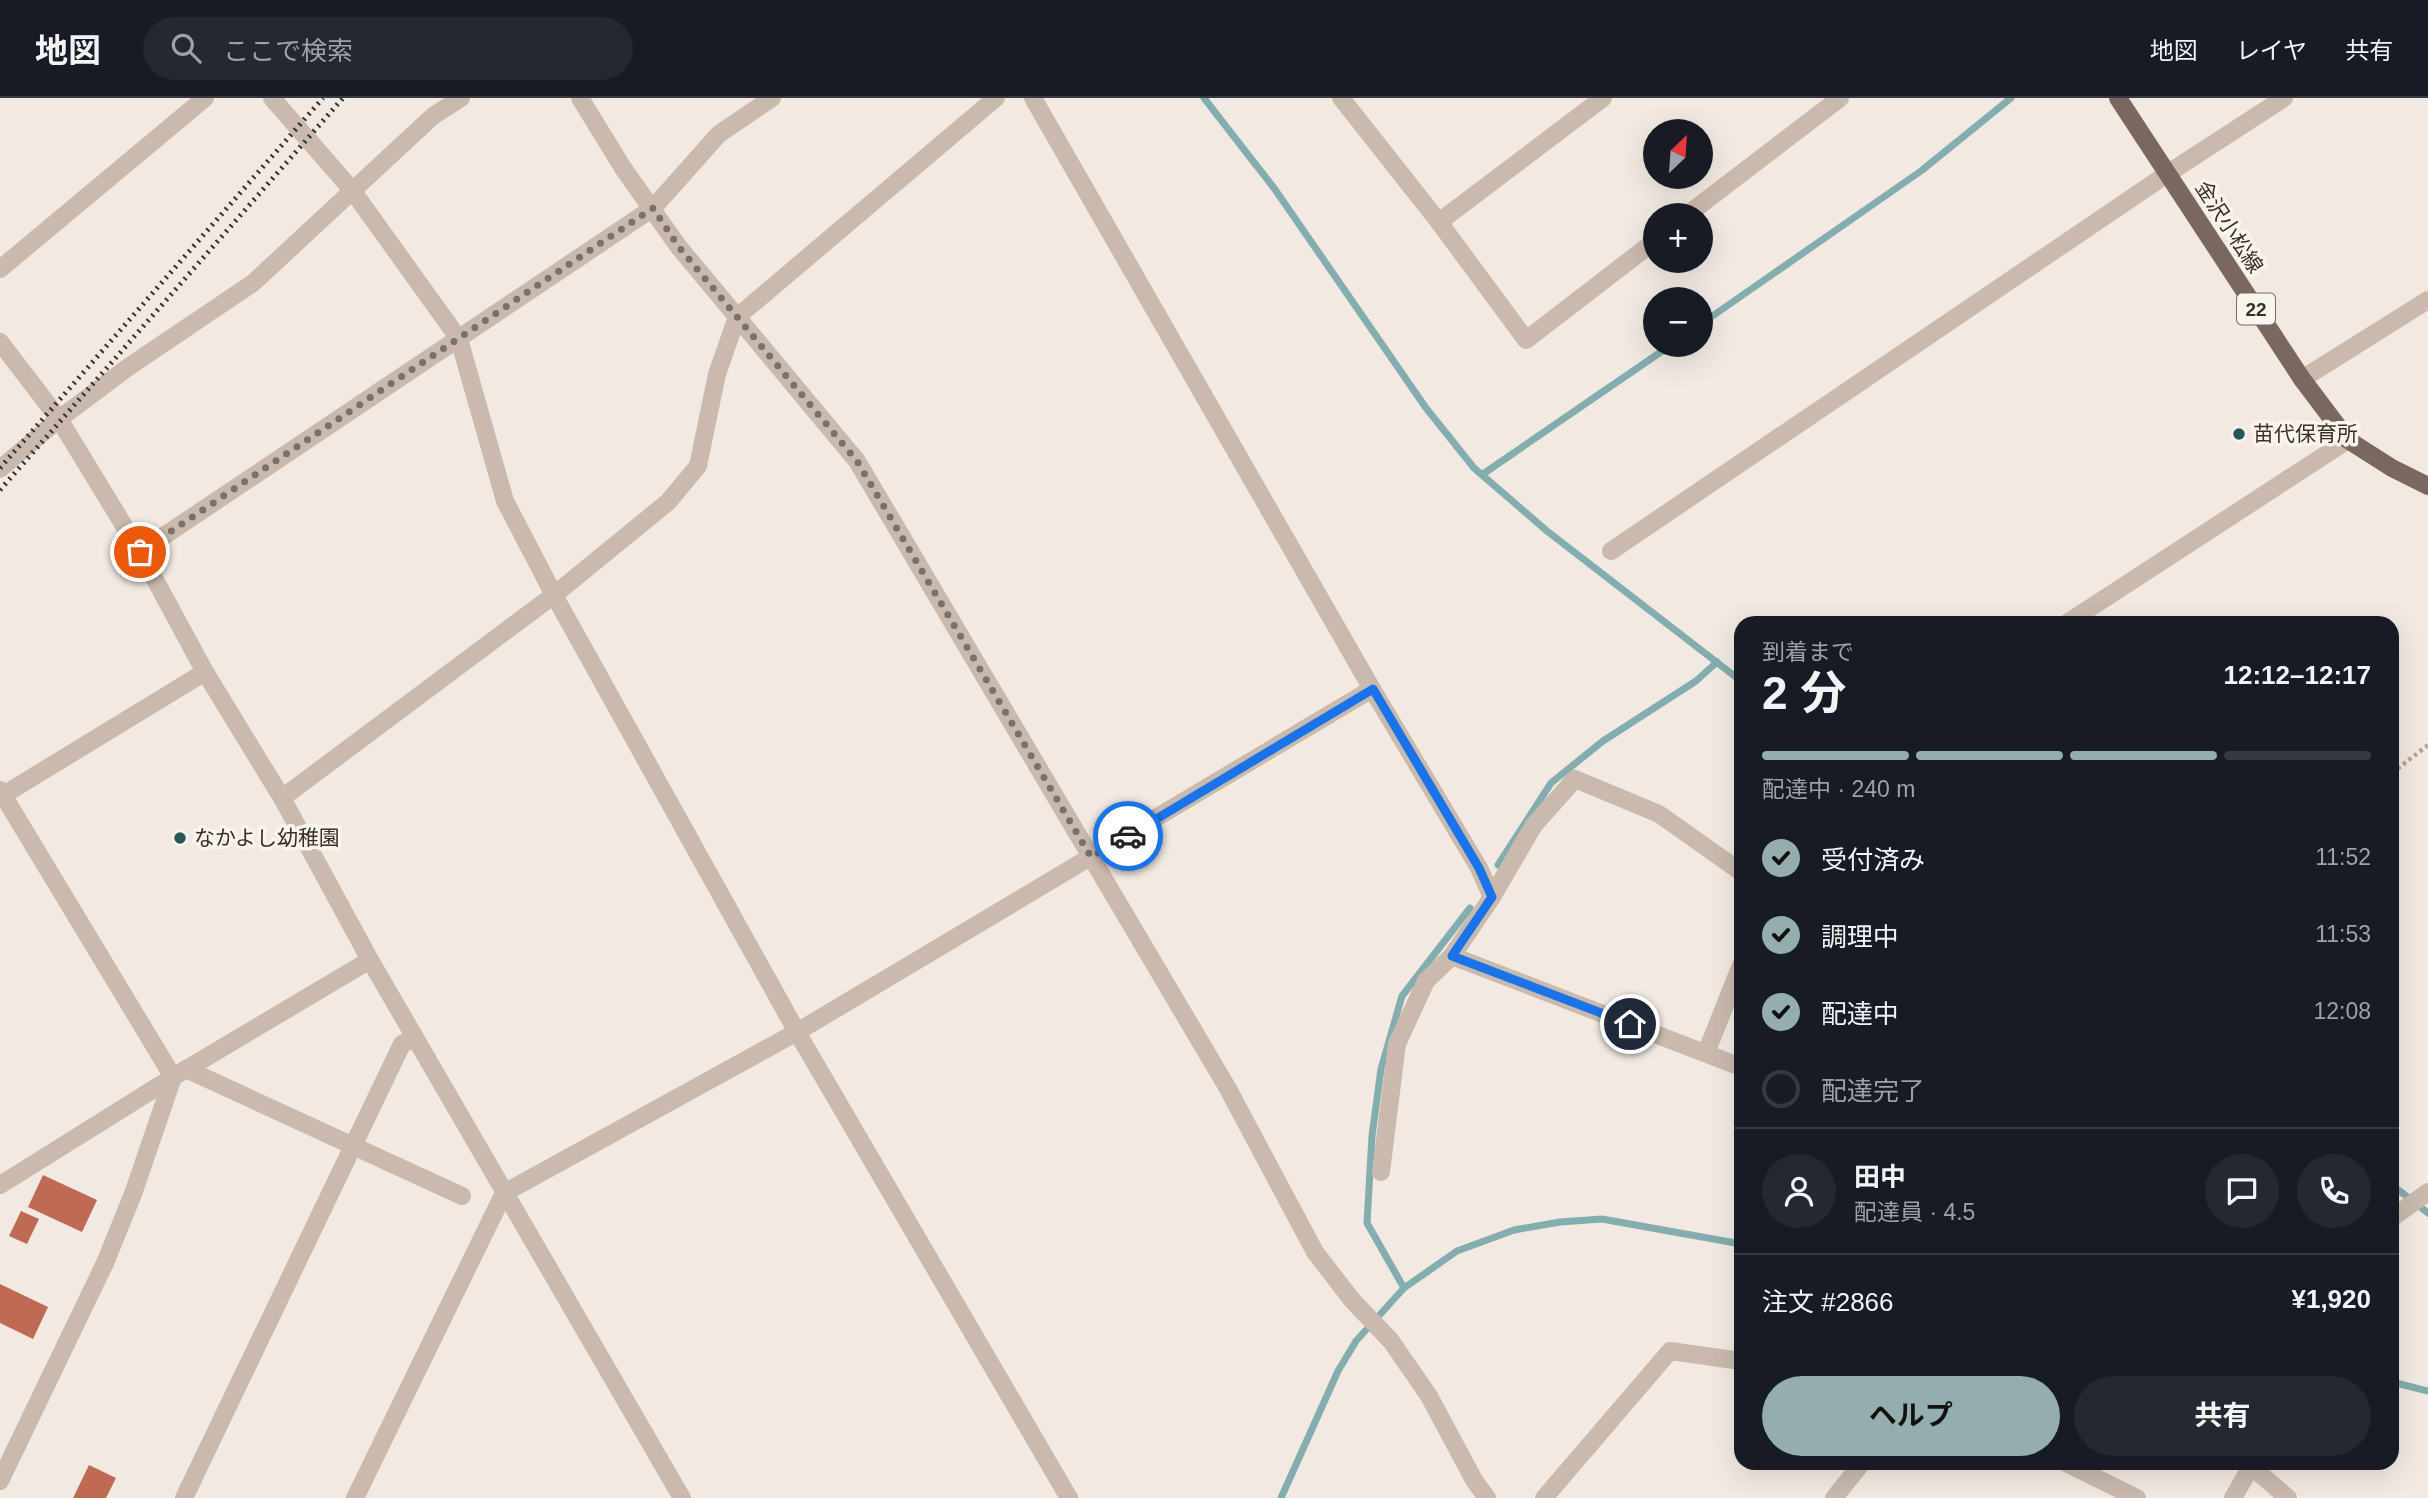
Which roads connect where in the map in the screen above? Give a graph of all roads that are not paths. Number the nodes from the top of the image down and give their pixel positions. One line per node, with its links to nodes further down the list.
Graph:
1 (205, 98): 19 (street)
2 (272, 98): 14 (street)
3 (461, 98): 14 (street)
4 (580, 98): 16 (street)
5 (772, 98): 16 (street)
6 (996, 98): 21 (street)
7 (1034, 98): 34 (street)
8 (1341, 98): 17 (street)
9 (2118, 98): 13 (main road, 金沢小松線 / 22)
10 (2284, 98): 13 (street)
11 (1592, 101): 17 (street)
12 (1829, 101): 15 (street)
13 (2167, 174): 24 (main road, 金沢小松線 / 22); 29 (street)
14 (352, 190): 22 (street); 25 (street)
15 (1702, 203)
16 (653, 208): 21 (street); 22 (street)
17 (1439, 222): 18 (street)
18 (1643, 250)
19 (0, 269)
20 (2428, 300): 24 (street)
21 (737, 317): 31 (street); 37 (street)
22 (460, 339): 30 (street); 31 (street)
23 (0, 342): 25 (street)
24 (2302, 379): 26 (main road, 金沢小松線 / 22)
25 (59, 419): 27 (street); 30 (street)
26 (2348, 440): 28 (main road, 金沢小松線 / 22); 32 (street)
27 (0, 469)
28 (2428, 486)
29 (1611, 551)
30 (140, 552): 33 (street)
31 (554, 595): 36 (street); 43 (street)
32 (2078, 616)
33 (205, 672): 35 (street); 36 (street)
34 (1373, 689): 37 (street); 39 (street)
35 (1, 794): 47 (street)
36 (282, 798): 41 (street)
37 (1091, 857): 43 (street); 65 (street)
38 (1734, 867): 39 (street)
39 (1492, 897): 40 (street)
40 (1452, 956): 45 (street); 49 (street)
41 (370, 960): 44 (street); 47 (street)
42 (1734, 983): 45 (street)
43 (797, 1032): 51 (street); 64 (street)
44 (415, 1038): 48 (street); 51 (street)
45 (1706, 1053): 46 (street)
46 (1734, 1064)
47 (179, 1073): 48 (street); 50 (street); 60 (street)
48 (353, 1146): 53 (street); 61 (street)
49 (1381, 1172)
50 (0, 1185)
51 (504, 1193): 62 (street); 63 (street)
52 (2427, 1193): 54 (street)
53 (462, 1196)
54 (2399, 1213)
55 (1734, 1360): 66 (street)
56 (1856, 1470): 67 (street)
57 (2080, 1470): 68 (street)
58 (2249, 1470): 69 (street)
59 (2257, 1470): 70 (street)
60 (0, 1481)
61 (184, 1498)
62 (355, 1498)
63 (682, 1498)
64 (1069, 1498)
65 (1487, 1498)
66 (1544, 1498)
67 (1833, 1498)
68 (2137, 1498)
69 (2234, 1498)
70 (2288, 1498)

